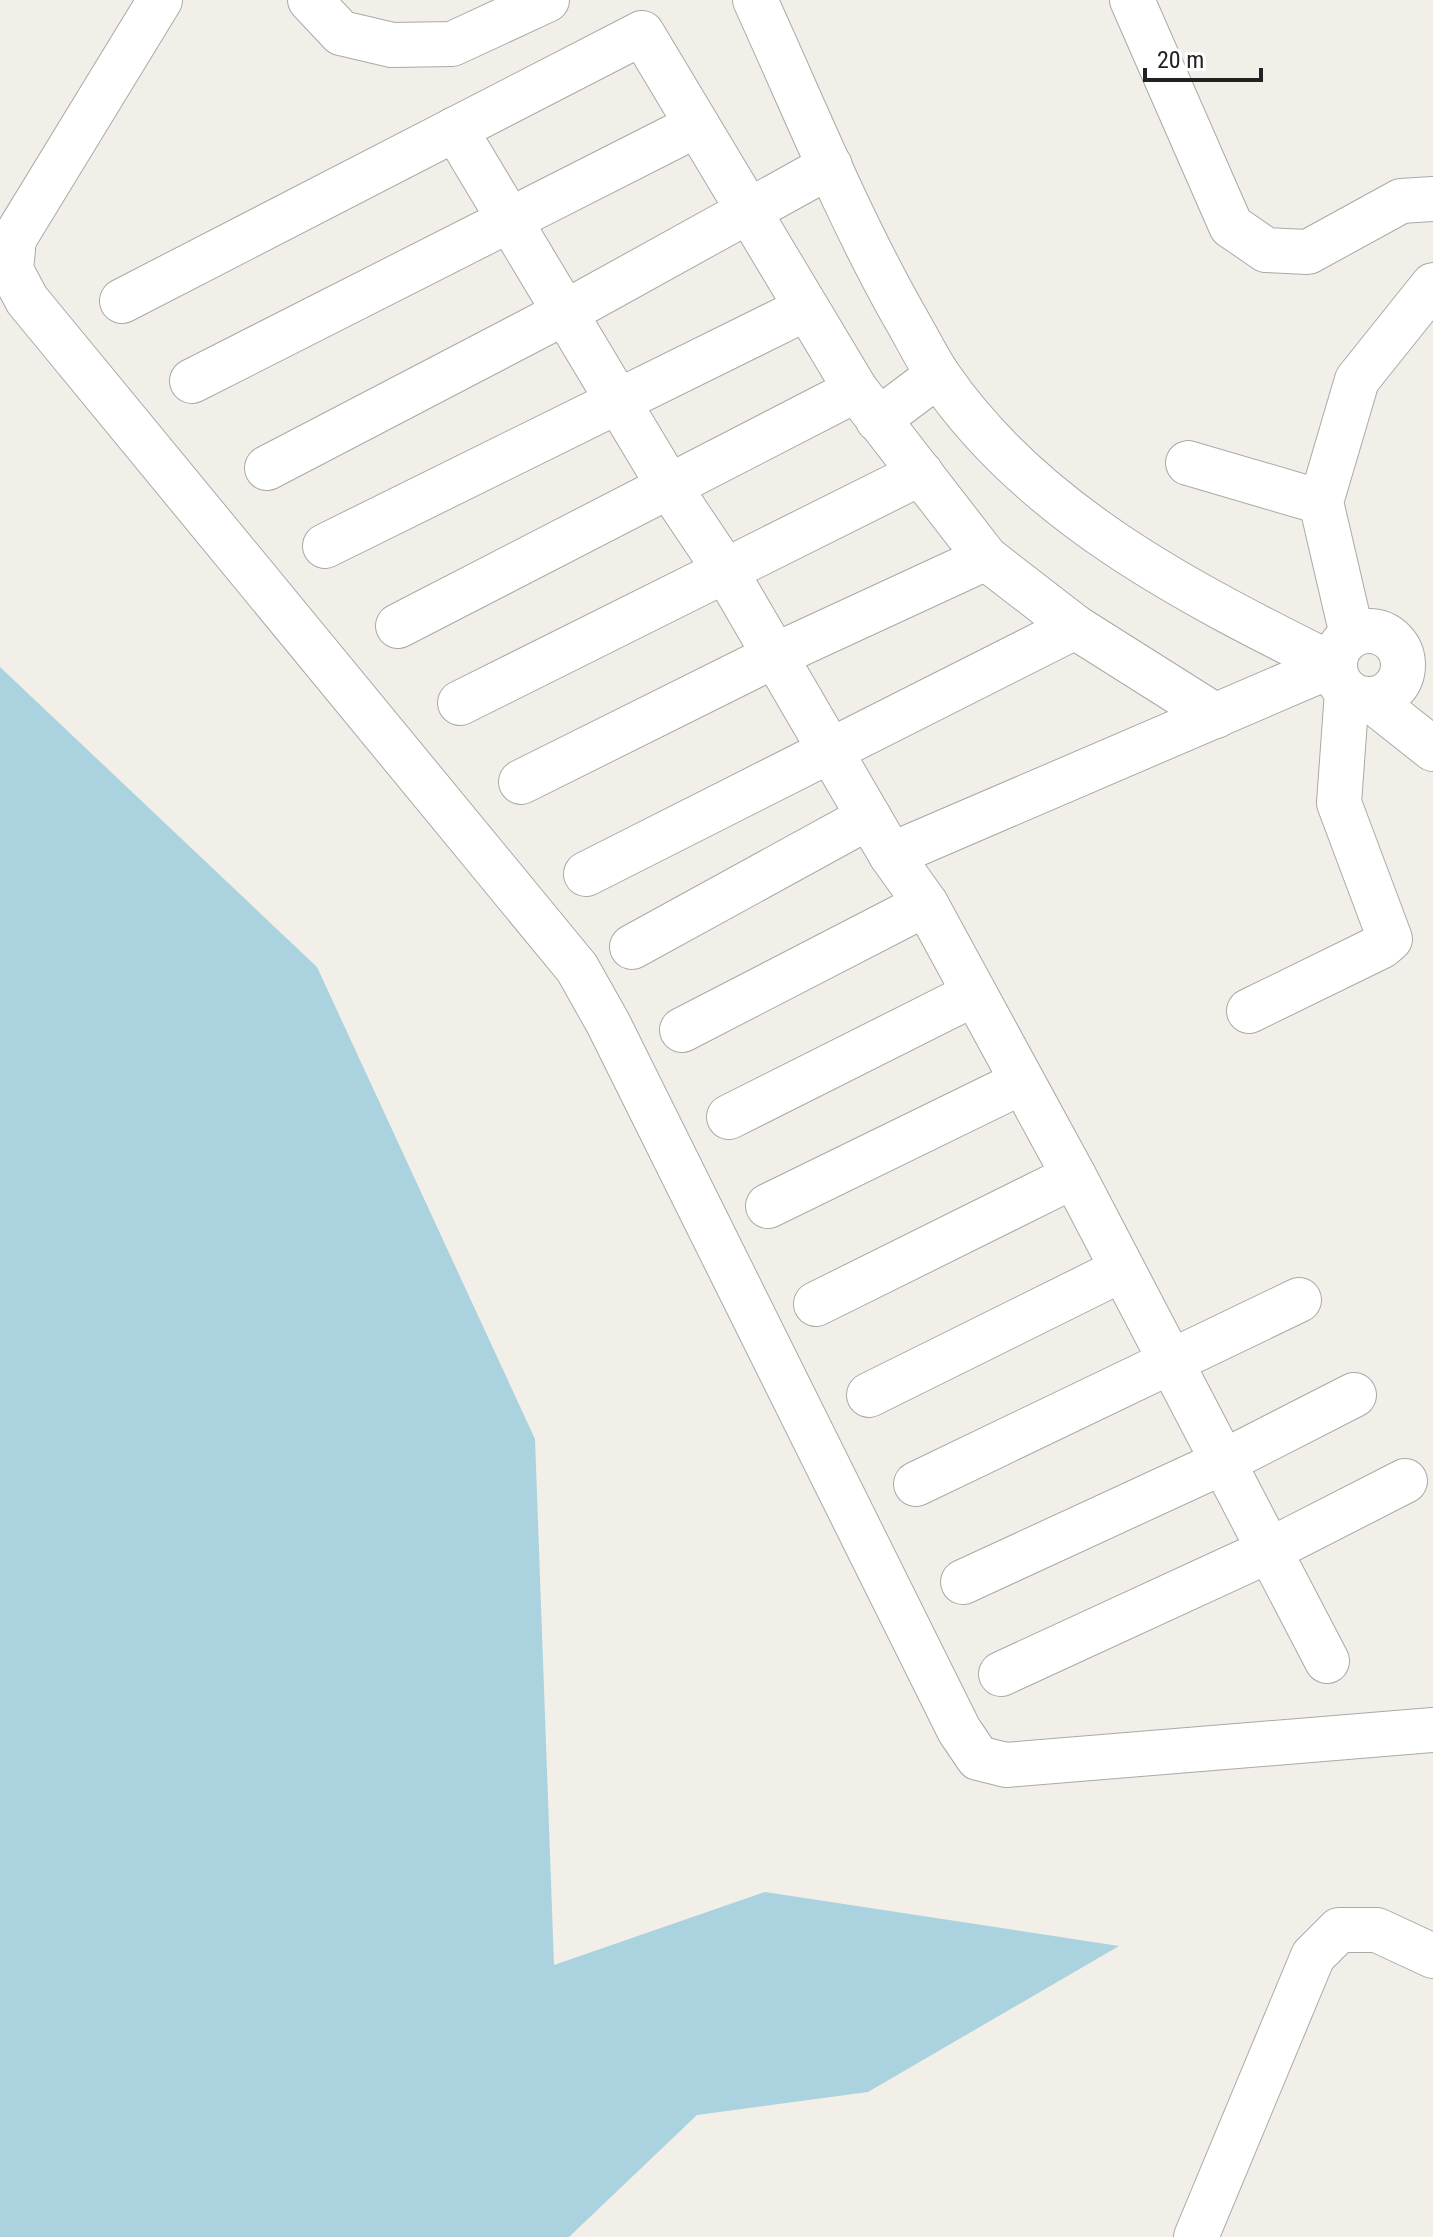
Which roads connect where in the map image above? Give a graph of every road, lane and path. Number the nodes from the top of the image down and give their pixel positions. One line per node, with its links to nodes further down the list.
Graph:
1 (160, 0): 63 (street)
2 (310, 0): 3 (street)
3 (547, 0)
4 (755, 0): 8 (street)
5 (1132, 0): 9 (street)
6 (697, 125): 7 (street); 10 (street); 11 (street)
7 (455, 129): 11 (street); 13 (street)
8 (830, 166): 10 (street); 16 (street)
9 (1433, 199)
10 (746, 211): 14 (street); 15 (street)
11 (511, 219): 15 (street); 17 (street)
12 (1433, 285): 24 (street)
13 (122, 301)
14 (805, 309): 18 (street); 19 (street)
15 (566, 312): 18 (street); 21 (street)
16 (938, 375): 19 (street); 32 (street)
17 (192, 381)
18 (618, 401): 23 (street); 25 (street)
19 (867, 405): 22 (street); 23 (street)
20 (1188, 463): 24 (street)
21 (267, 468)
22 (921, 473): 26 (street); 27 (street)
23 (670, 488): 27 (street); 28 (street)
24 (1321, 502): 32 (street)
25 (325, 546)
26 (986, 558): 29 (street); 30 (street)
27 (725, 570): 30 (street); 33 (street)
28 (398, 626)
29 (1075, 627): 34 (street); 36 (street)
30 (776, 655): 36 (street); 37 (street)
31 (1417, 662): 32 (street)
32 (1350, 673): 34 (street); 35 (street); 44 (street)
33 (460, 703)
34 (1216, 716): 39 (street)
35 (1433, 749)
36 (831, 752): 38 (street); 40 (street)
37 (521, 782)
38 (869, 817): 39 (street); 42 (street)
39 (891, 855): 41 (street)
40 (586, 874)
41 (926, 904): 43 (street); 45 (street)
42 (632, 947)
43 (974, 994): 46 (street); 47 (street)
44 (1249, 1011)
45 (682, 1030)
46 (1022, 1082): 48 (street); 49 (street)
47 (729, 1117)
48 (1074, 1176): 50 (street); 52 (street)
49 (768, 1206)
50 (1121, 1270): 53 (street); 54 (street)
51 (1299, 1300): 53 (street)
52 (816, 1304)
53 (1171, 1364): 56 (street); 58 (street)
54 (869, 1395)
55 (1354, 1395): 56 (street)
56 (1221, 1463): 59 (street); 60 (street)
57 (1405, 1481): 59 (street)
58 (916, 1484)
59 (1268, 1551): 61 (street); 62 (street)
60 (963, 1582)
61 (1327, 1661)
62 (1001, 1674)
63 (1433, 1730)
64 (1433, 1956): 65 (street)
65 (1196, 2237)

